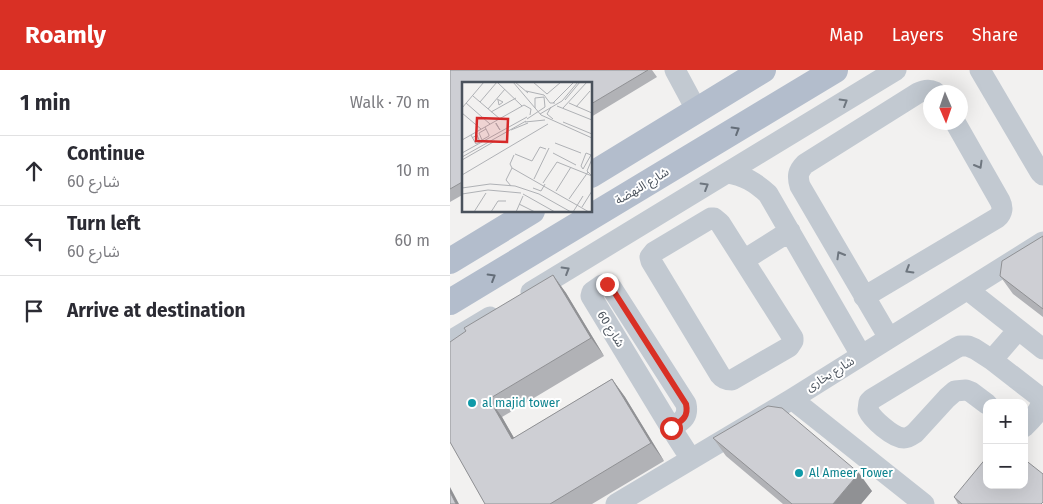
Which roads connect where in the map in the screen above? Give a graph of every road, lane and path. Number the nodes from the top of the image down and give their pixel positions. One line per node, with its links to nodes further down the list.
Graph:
1 (763, 70): 7 (main road)
2 (835, 70): 21 (main road, شارع النهضة, one-way to 2)
3 (896, 70): 9 (street, one-way to 3)
4 (980, 70): 12 (street)
5 (681, 72): 7 (street)
6 (923, 91): 20 (street, one-way to 6)
7 (697, 111): 11 (main road)
8 (960, 130): 20 (street, one-way to 20)
9 (764, 150): 10 (street); 13 (street)
10 (727, 173): 13 (street); 24 (street, one-way to 10)
11 (592, 174)
12 (1043, 174)
13 (768, 194): 15 (street)
14 (530, 212): 18 (main road)
15 (790, 231): 17 (street); 26 (street)
16 (1043, 242): 19 (street, شارع بخارى)
17 (744, 260): 17 (street)
18 (450, 261)
19 (968, 290): 22 (street); 23 (street, شارع بخارى)
20 (864, 297): 23 (street)
21 (450, 302)
22 (1018, 330): 25 (street); 27 (street)
23 (889, 338): 26 (street, شارع بخارى)
24 (450, 341)
25 (1043, 349)
26 (861, 355): 28 (street, شارع بخارى)
27 (992, 360): 29 (street); 30 (street)
28 (792, 398): 32 (street, شارع بخارى); 34 (street)
29 (983, 401)
30 (1028, 422)
31 (671, 428): 31 (street, شارع 60); 32 (street, شارع 60)
32 (691, 459): 33 (street, شارع بخارى)
33 (616, 504)
34 (924, 504)

